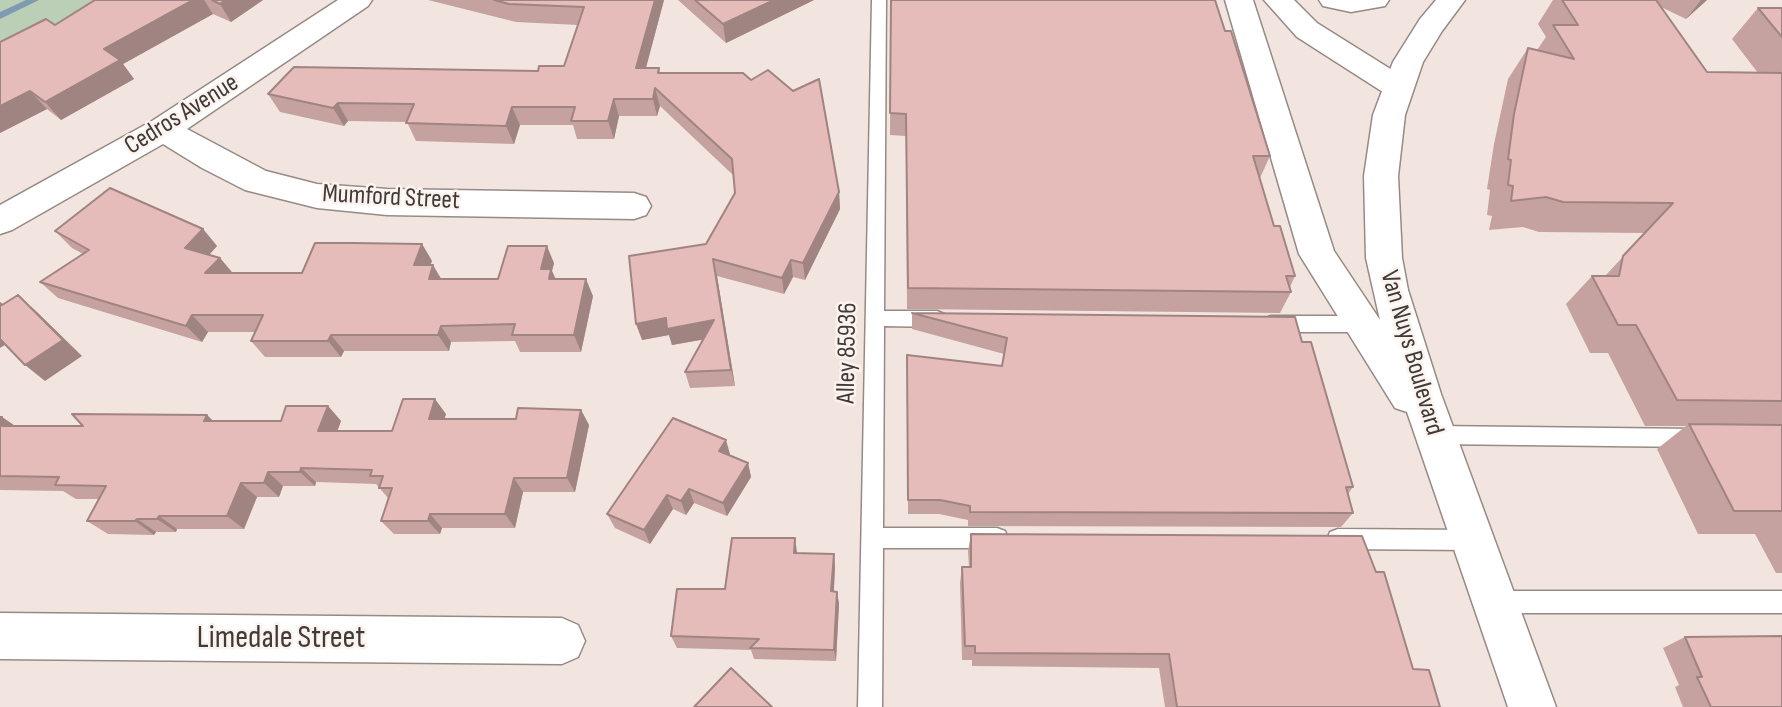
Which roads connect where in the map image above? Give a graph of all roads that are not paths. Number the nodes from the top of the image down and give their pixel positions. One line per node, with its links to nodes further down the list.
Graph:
1 (358, 0): 9 (street, Cedros Avenue)
2 (878, 0): 12 (lane, Alley 85936)
3 (1239, 0): 15 (street)
4 (1278, 0): 8 (street)
5 (1333, 0): 6 (street)
6 (1375, 0)
7 (1451, 0): 8 (street, Van Nuys Boulevard)
8 (1398, 87): 16 (street, Van Nuys Boulevard)
9 (163, 129): 10 (street, Mumford Street); 11 (street, Cedros Avenue)
10 (634, 206)
11 (0, 221)
12 (875, 318): 13 (lane); 18 (lane, Alley 85936)
13 (956, 320)
14 (1255, 324): 15 (lane)
15 (1361, 324): 16 (street)
16 (1435, 435): 17 (lane); 21 (street, Van Nuys Boulevard)
17 (1712, 438)
18 (872, 538): 19 (lane); 26 (lane, Alley 85936)
19 (1025, 538)
20 (1318, 539): 21 (lane)
21 (1472, 540): 22 (street, Van Nuys Boulevard)
22 (1494, 602): 23 (lane); 27 (street, Van Nuys Boulevard)
23 (1782, 602)
24 (0, 636): 25 (street, Limedale Street)
25 (562, 641)
26 (870, 707)
27 (1532, 707)

